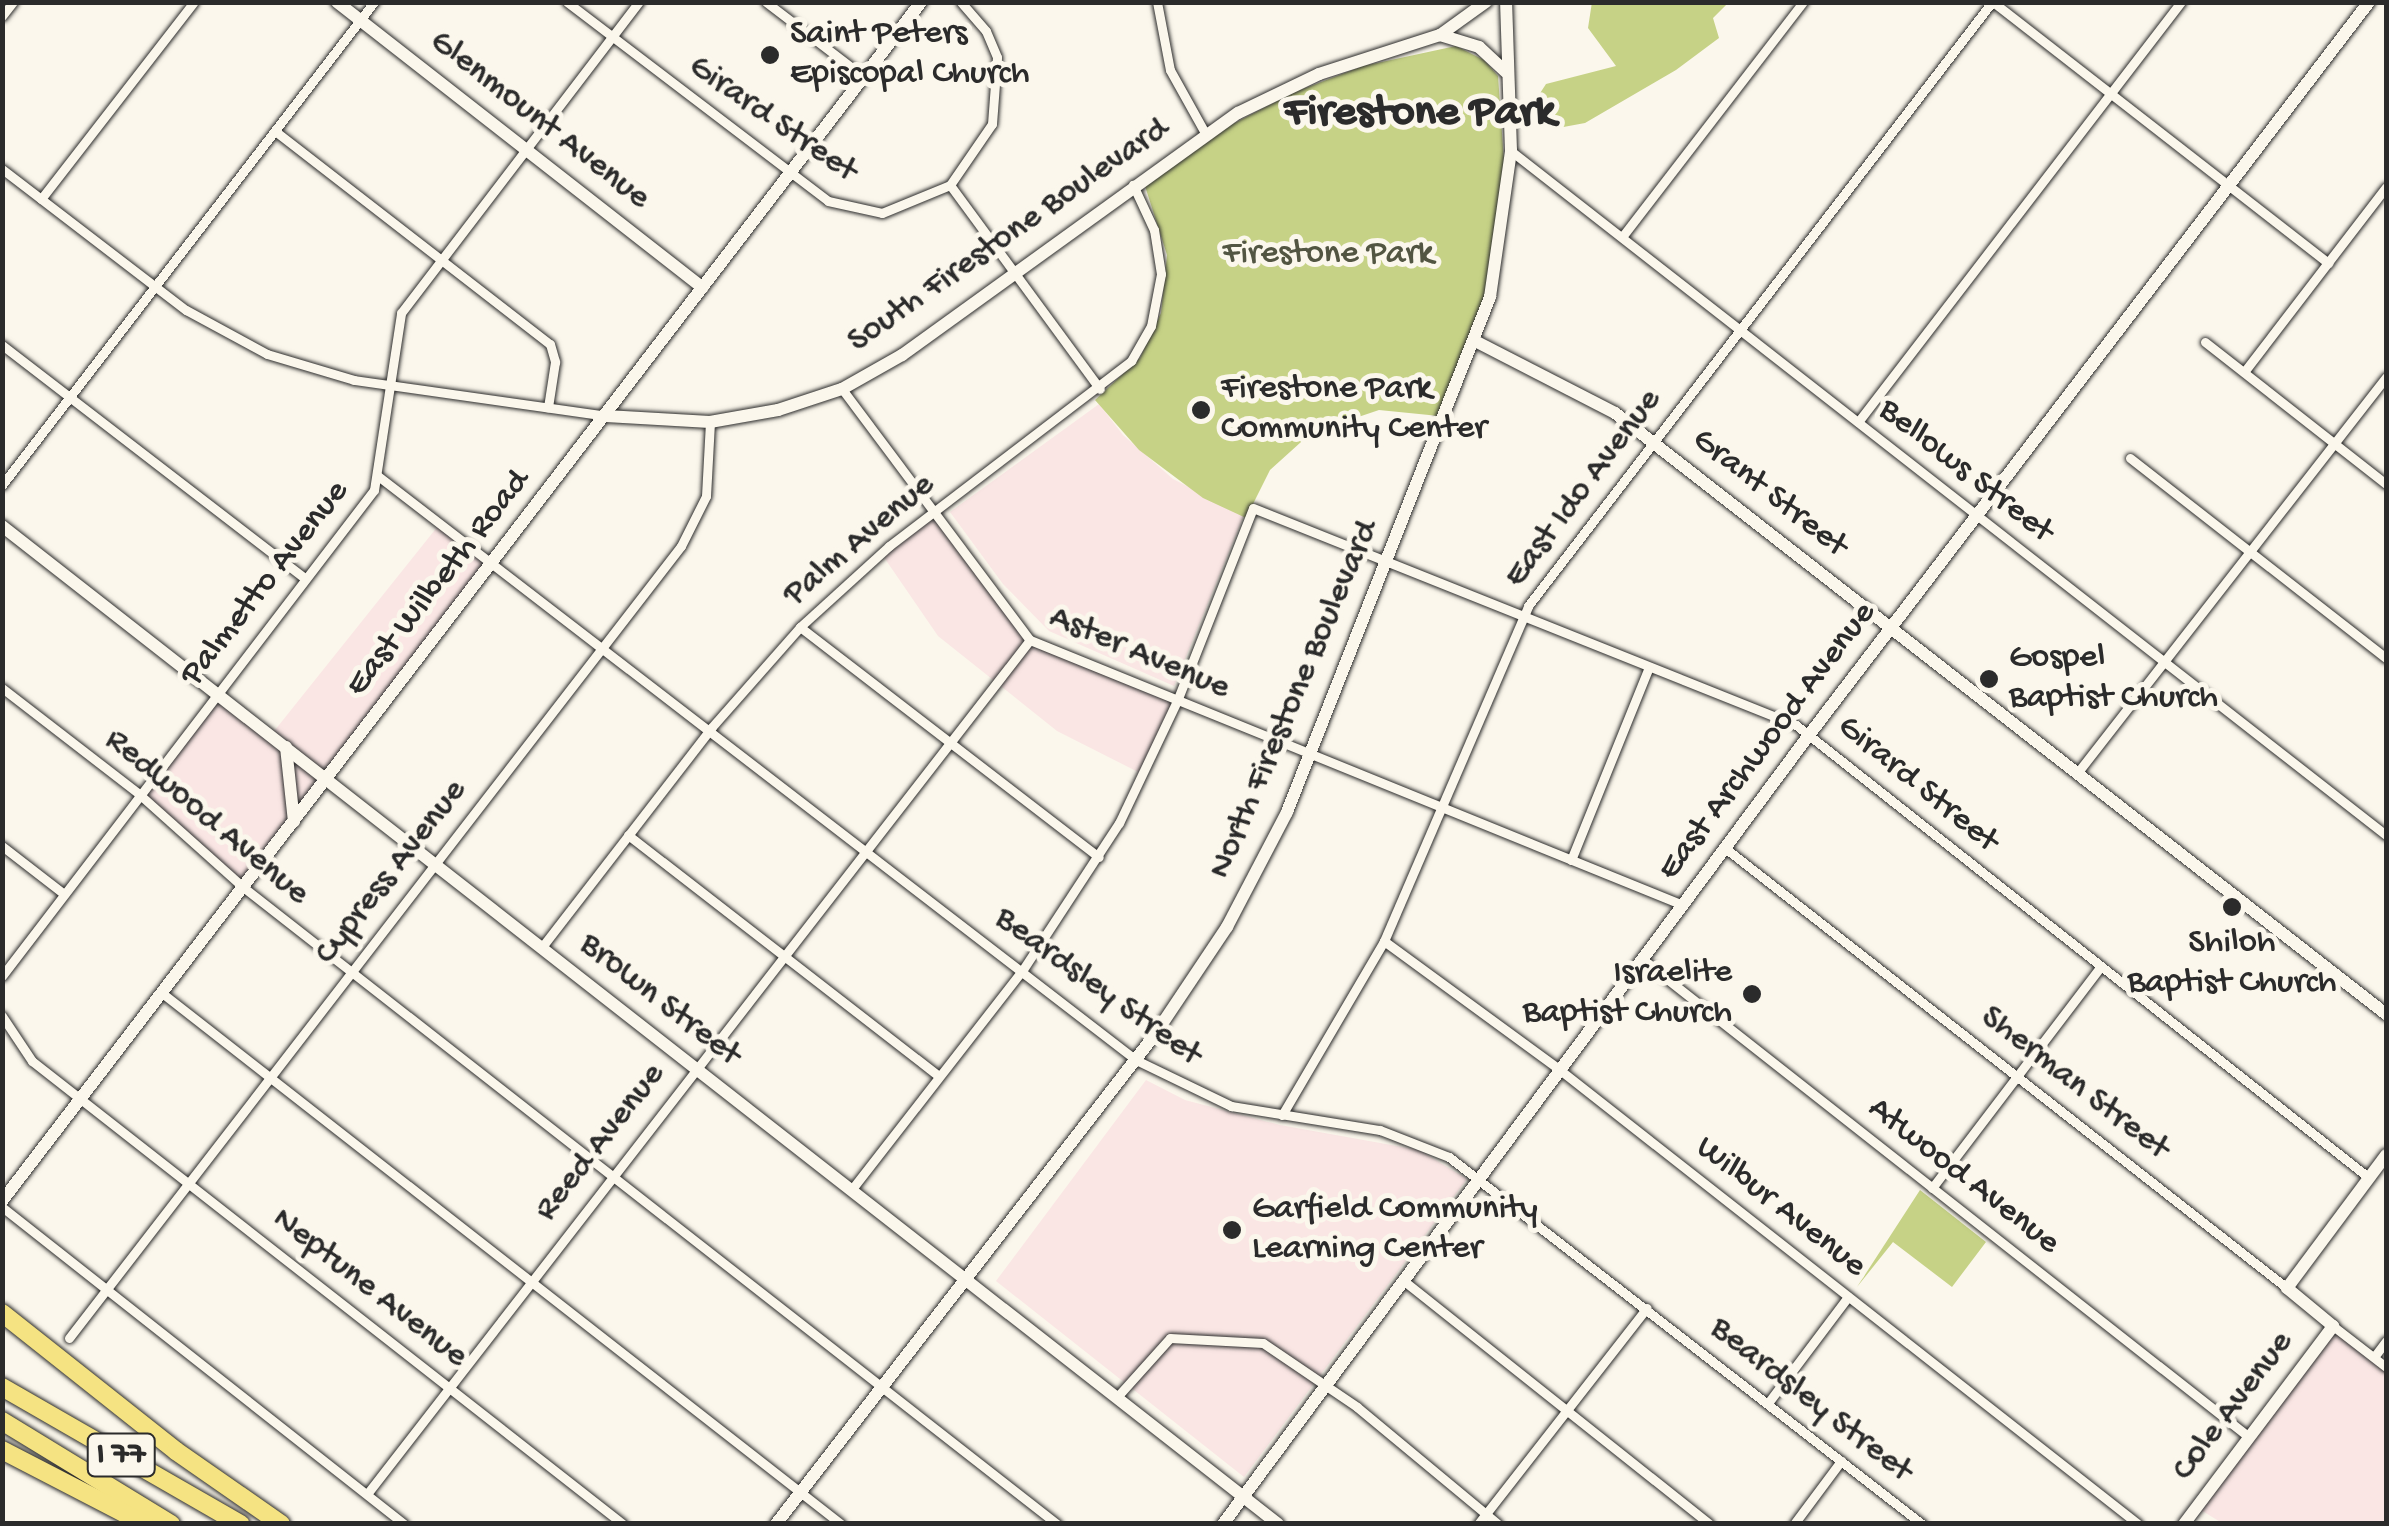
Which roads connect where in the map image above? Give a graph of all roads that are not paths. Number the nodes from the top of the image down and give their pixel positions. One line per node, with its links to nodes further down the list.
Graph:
1 (13, 2): 17 (street)
2 (194, 2): 34 (street)
3 (337, 2): 18 (main road, Glenmount Avenue)
4 (374, 2): 18 (street)
5 (566, 2): 20 (street, Girard Street)
6 (639, 2): 20 (street, Palmetto Avenue)
7 (766, 2): 22 (street)
8 (922, 2): 22 (main road, East Wilbeth Road)
9 (961, 2): 30 (street)
10 (1157, 2): 25 (street)
11 (1486, 2): 19 (main road, South Firestone Boulevard)
12 (1506, 2): 21 (main road, North Firestone Boulevard)
13 (1803, 2): 35 (street)
14 (1992, 2): 23 (street); 41 (street, East Ido Avenue)
15 (2181, 2): 23 (street)
16 (2369, 2): 32 (main road, East Archwood Avenue)
17 (2, 16)
18 (360, 20): 24 (street); 26 (main road, Glenmount Avenue)
19 (1440, 35): 21 (main road); 25 (main road, South Firestone Boulevard)
20 (612, 38): 26 (street, Palmetto Avenue); 29 (street, Girard Street)
21 (1506, 72): 27 (main road, North Firestone Boulevard)
22 (864, 78): 29 (main road, East Wilbeth Road)
23 (2110, 95): 32 (street); 54 (street)
24 (275, 131): 36 (street); 39 (street)
25 (1205, 133): 31 (main road, South Firestone Boulevard)
26 (526, 148): 36 (street, Palmetto Avenue); 40 (main road, Glenmount Avenue)
27 (1511, 151): 35 (street, Bellows Street); 42 (main road, North Firestone Boulevard)
28 (2, 169): 34 (street, South Firestone Boulevard)
29 (790, 175): 30 (street, Girard Street); 40 (main road, East Wilbeth Road)
30 (950, 185): 38 (street)
31 (1133, 185): 38 (main road, South Firestone Boulevard); 49 (street, Palm Avenue)
32 (2228, 186): 37 (street); 62 (main road, East Archwood Avenue)
33 (2386, 187): 37 (street)
34 (41, 199): 39 (street, South Firestone Boulevard)
35 (1622, 237): 41 (street, Bellows Street)
36 (440, 260): 47 (street, Palmetto Avenue); 51 (street)
37 (2328, 264): 45 (street)
38 (1014, 272): 48 (main road, South Firestone Boulevard); 49 (street)
39 (154, 287): 47 (street, South Firestone Boulevard); 50 (street)
40 (703, 288): 52 (main road, East Wilbeth Road)
41 (1739, 331): 54 (street, Bellows Street); 55 (street, East Ido Avenue)
42 (1477, 342): 55 (main road, Grant Street); 66 (main road, North Firestone Boulevard)
43 (2205, 342): 45 (street)
44 (2, 345): 50 (street)
45 (2244, 372): 56 (street)
46 (2386, 377): 56 (street)
47 (390, 386): 51 (street, South Firestone Boulevard); 58 (street, Palmetto Avenue)
48 (842, 389): 53 (main road, South Firestone Boulevard); 61 (street, Aster Avenue)
49 (1100, 389): 61 (street, Palm Avenue)
50 (71, 397): 60 (street); 67 (street)
51 (548, 406): 52 (street, South Firestone Boulevard)
52 (606, 416): 53 (main road, South Firestone Boulevard); 65 (main road, East Wilbeth Road)
53 (710, 422): 72 (street, Cypress Avenue)
54 (1858, 422): 62 (street, Bellows Street)
55 (1654, 442): 68 (street, East Ido Avenue); 70 (main road, Grant Street)
56 (2335, 444): 59 (street); 64 (street)
57 (2130, 458): 64 (street)
58 (378, 476): 65 (street, Beardsley Street); 67 (street, Palmetto Avenue)
59 (2386, 484)
60 (2, 485)
61 (933, 512): 69 (street, Palm Avenue); 71 (street, Aster Avenue)
62 (1976, 515): 70 (main road, East Archwood Avenue); 74 (street, Bellows Street)
63 (2, 526): 77 (main road, Brown Street)
64 (2251, 551): 73 (street); 74 (street)
65 (494, 561): 72 (street, Beardsley Street); 85 (main road, East Wilbeth Road)
66 (1388, 562): 68 (street, Girard Street); 78 (street, Girard Street); 83 (main road, North Firestone Boulevard)
67 (305, 578): 77 (street, Palmetto Avenue)
68 (1524, 616): 75 (street, Girard Street); 87 (street, East Ido Avenue)
69 (800, 627): 79 (street, Palm Avenue); 81 (street)
70 (1892, 627): 80 (main road, East Archwood Avenue); 84 (main road, Grant Street)
71 (1030, 640): 78 (street, Aster Avenue); 81 (street, Reed Avenue)
72 (603, 645): 79 (street, Beardsley Street); 96 (street, Cypress Avenue)
73 (2386, 658)
74 (2164, 661): 84 (street); 90 (street, Bellows Street)
75 (1648, 667): 80 (street, Girard Street); 95 (street)
76 (2, 688): 86 (street, Redwood Avenue)
77 (216, 693): 82 (main road, Brown Street); 86 (street, Palmetto Avenue)
78 (1177, 701): 83 (street, Aster Avenue); 94 (street)
79 (710, 728): 89 (street, Palm Avenue); 93 (street, Beardsley Street)
80 (1809, 735): 92 (main road, East Archwood Avenue); 104 (street, Girard Street)
81 (948, 742): 93 (street, Reed Avenue); 94 (street)
82 (286, 747): 85 (main road, Brown Street); 88 (main road)
83 (1310, 756): 87 (street, Aster Avenue); 111 (main road, North Firestone Boulevard)
84 (2078, 772): 109 (main road, Grant Street)
85 (327, 780): 88 (main road, East Wilbeth Road); 96 (main road, Brown Street)
86 (139, 794): 97 (street, Redwood Avenue); 98 (street, Palmetto Avenue)
87 (1446, 809): 95 (street, Aster Avenue); 100 (street, East Ido Avenue)
88 (294, 822): 97 (main road, East Wilbeth Road)
89 (628, 836): 101 (street, Palm Avenue); 102 (street)
90 (2386, 836)
91 (2, 846): 98 (street)
92 (1725, 848): 99 (main road, East Archwood Avenue); 115 (street, Sherman Street)
93 (866, 849): 102 (street, Reed Avenue); 105 (street, Beardsley Street)
94 (1099, 857): 105 (street)
95 (1571, 860): 99 (street, Aster Avenue)
96 (434, 863): 101 (main road, Brown Street); 106 (street, Cypress Avenue)
97 (243, 887): 106 (street, Redwood Avenue); 108 (main road, East Wilbeth Road)
98 (64, 894): 107 (street, Palmetto Avenue)
99 (1683, 905): 103 (main road, East Archwood Avenue)
100 (1384, 941): 113 (street, Wilbur Avenue); 118 (street, East Ido Avenue)
101 (542, 946): 112 (main road, Brown Street)
102 (783, 956): 112 (street, Reed Avenue); 114 (street)
103 (1643, 960): 113 (main road, East Archwood Avenue); 124 (street, Atwood Avenue)
104 (2101, 966): 115 (street); 122 (street, Girard Street)
105 (1022, 970): 111 (street, Beardsley Street); 114 (street)
106 (351, 971): 116 (street, Cypress Avenue); 120 (street, Redwood Avenue)
107 (2, 976)
108 (162, 992): 116 (street); 117 (main road, East Wilbeth Road)
109 (2386, 1014)
110 (2, 1016): 117 (street, Neptune Avenue)
111 (1136, 1060): 118 (street, Beardsley Street); 128 (main road, North Firestone Boulevard)
112 (696, 1067): 120 (street, Reed Avenue); 125 (main road, Brown Street)
113 (1560, 1070): 121 (main road, East Archwood Avenue); 132 (street, Wilbur Avenue)
114 (938, 1076): 125 (street)
115 (2016, 1076): 124 (street); 131 (street, Sherman Street)
116 (269, 1077): 123 (street, Cypress Avenue); 127 (street)
117 (81, 1098): 123 (street, Neptune Avenue); 126 (main road, East Wilbeth Road)
118 (1282, 1115): 121 (street, Beardsley Street)
119 (2386, 1155): 122 (main road, Cole Avenue)
120 (611, 1176): 127 (street, Reed Avenue); 143 (street, Redwood Avenue)
121 (1480, 1177): 129 (main road, East Archwood Avenue); 133 (street, Beardsley Street)
122 (2368, 1177): 131 (main road, Cole Avenue)
123 (187, 1182): 130 (street, Cypress Avenue); 142 (street, Neptune Avenue)
124 (1932, 1188): 148 (street, Atwood Avenue)
125 (852, 1189): 128 (main road, Brown Street)
126 (2, 1204): 130 (street)
127 (529, 1279): 142 (street, Reed Avenue); 151 (street)
128 (966, 1280): 143 (main road, North Firestone Boulevard); 144 (main road, Brown Street)
129 (1404, 1281): 140 (main road, East Archwood Avenue); 146 (street)
130 (107, 1288): 136 (street, Cypress Avenue); 152 (street)
131 (2287, 1288): 135 (main road, Sherman Street)
132 (1848, 1296): 145 (street); 171 (street, Wilbur Avenue)
133 (1647, 1308): 145 (street, Beardsley Street); 146 (street)
134 (2, 1313): 158 (highway)
135 (2333, 1326): 138 (street, Sherman Street); 148 (main road, Cole Avenue)
136 (68, 1338)
137 (2386, 1341): 138 (street)
138 (2374, 1357): 139 (street, Sherman Street)
139 (2386, 1367)
140 (1327, 1384): 144 (street); 153 (main road, East Archwood Avenue); 154 (street)
141 (2, 1387): 157 (highway, I 77)
142 (448, 1387): 152 (street, Reed Avenue); 160 (street, Neptune Avenue)
143 (882, 1387): 151 (main road, North Firestone Boulevard); 163 (street, Redwood Avenue)
144 (1117, 1397): 153 (main road, Brown Street)
145 (1768, 1403): 150 (street, Beardsley Street)
146 (1567, 1412): 154 (street); 168 (street)
147 (2, 1421): 156 (highway, I 77)
148 (2249, 1436): 172 (main road, Cole Avenue)
149 (2, 1450): 155 (highway)
150 (1841, 1461): 169 (street); 170 (street, Beardsley Street)
151 (801, 1492): 161 (main road, North Firestone Boulevard); 162 (street)
152 (367, 1494): 159 (street)
153 (1244, 1496): 164 (main road, East Archwood Avenue); 165 (main road, Brown Street)
154 (1486, 1514): 166 (street); 167 (street)
155 (144, 1524)
156 (172, 1524)
157 (240, 1524)
158 (281, 1524)
159 (404, 1524)
160 (622, 1524)
161 (776, 1524)
162 (841, 1524)
163 (1057, 1524)
164 (1223, 1524)
165 (1278, 1524)
166 (1478, 1524)
167 (1498, 1524)
168 (1710, 1524)
169 (1794, 1524)
170 (1922, 1524)
171 (2138, 1524)
172 (2184, 1524)

